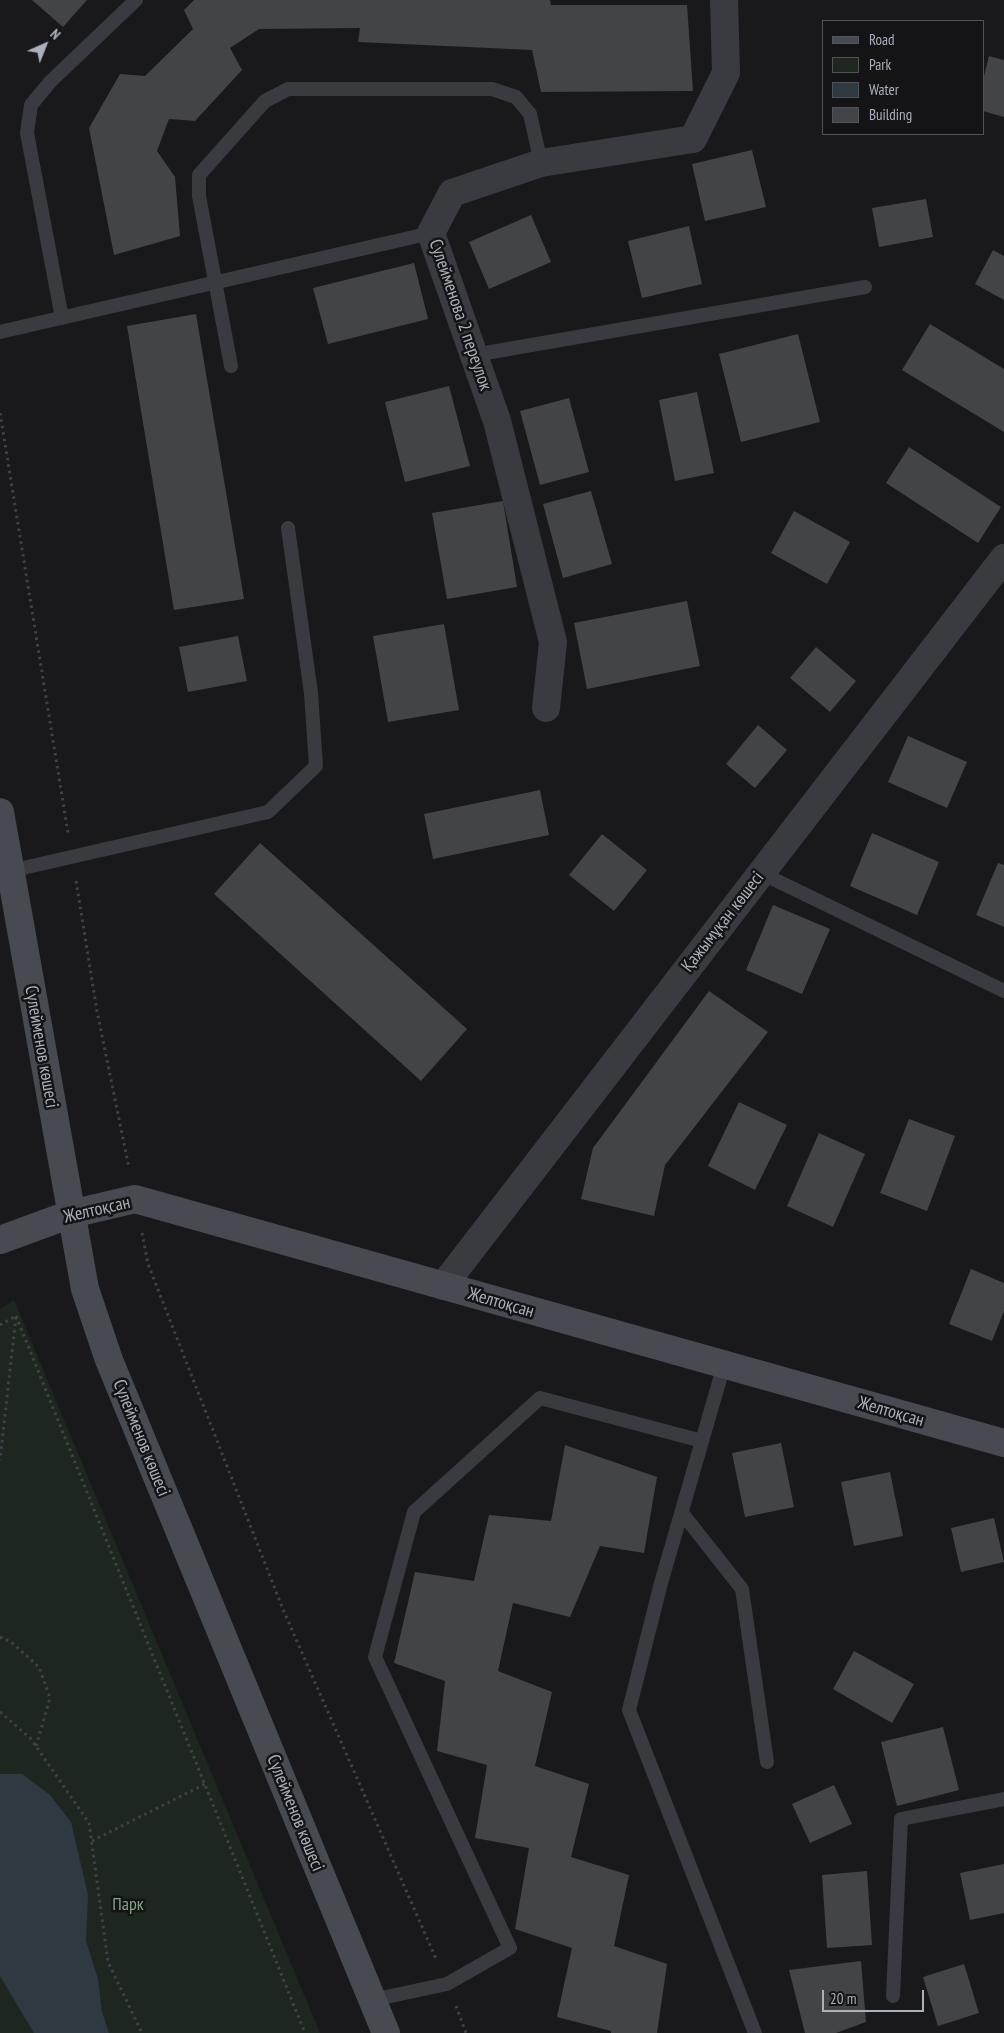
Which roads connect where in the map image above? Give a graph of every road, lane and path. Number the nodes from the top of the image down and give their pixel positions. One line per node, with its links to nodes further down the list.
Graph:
1 (136, 0): 7 (lane)
2 (724, 0): 3 (street, Сулейменова 2 переулок)
3 (541, 163): 4 (street, Сулейменова 2 переулок); 5 (lane)
4 (431, 234): 5 (lane); 9 (street, Сулейменова 2 переулок)
5 (216, 284): 7 (lane); 10 (lane)
6 (865, 288): 9 (lane)
7 (62, 318): 8 (lane)
8 (0, 332)
9 (474, 355): 13 (street, Сулейменова 2 переулок)
10 (231, 366)
11 (288, 528): 15 (lane)
12 (1004, 558): 16 (street, Қажымұқан көшесі)
13 (546, 708)
14 (0, 812): 15 (main road, Сүлейменов көшесі)
15 (10, 871): 18 (main road, Сүлейменов көшесі)
16 (761, 873): 17 (lane); 21 (street, Қажымұқан көшесі)
17 (1004, 991)
18 (71, 1214): 19 (main road, Желтоқсан); 21 (main road, Желтоқсан); 38 (main road, Сүлейменов көшесі)
19 (0, 1240)
20 (148, 1264): 36 (path)
21 (443, 1286): 24 (main road, Желтоқсан)
22 (16, 1316): 23 (path); 27 (path); 33 (path)
23 (0, 1325)
24 (724, 1365): 25 (lane); 26 (main road, Желтоқсан)
25 (702, 1441): 28 (lane); 36 (lane)
26 (1004, 1443)
27 (0, 1460)
28 (682, 1513): 32 (lane); 43 (lane)
29 (0, 1638): 31 (path)
30 (0, 1712): 31 (path)
31 (36, 1746): 35 (path)
32 (768, 1762)
33 (205, 1784): 35 (path); 40 (path)
34 (1004, 1799): 37 (lane)
35 (92, 1841): 39 (path)
36 (447, 1984): 38 (lane); 42 (path)
37 (893, 1996)
38 (372, 2000): 41 (main road, Сүлейменов көшесі)
39 (142, 2033)
40 (305, 2033)
41 (386, 2033)
42 (466, 2033)
43 (755, 2033)

